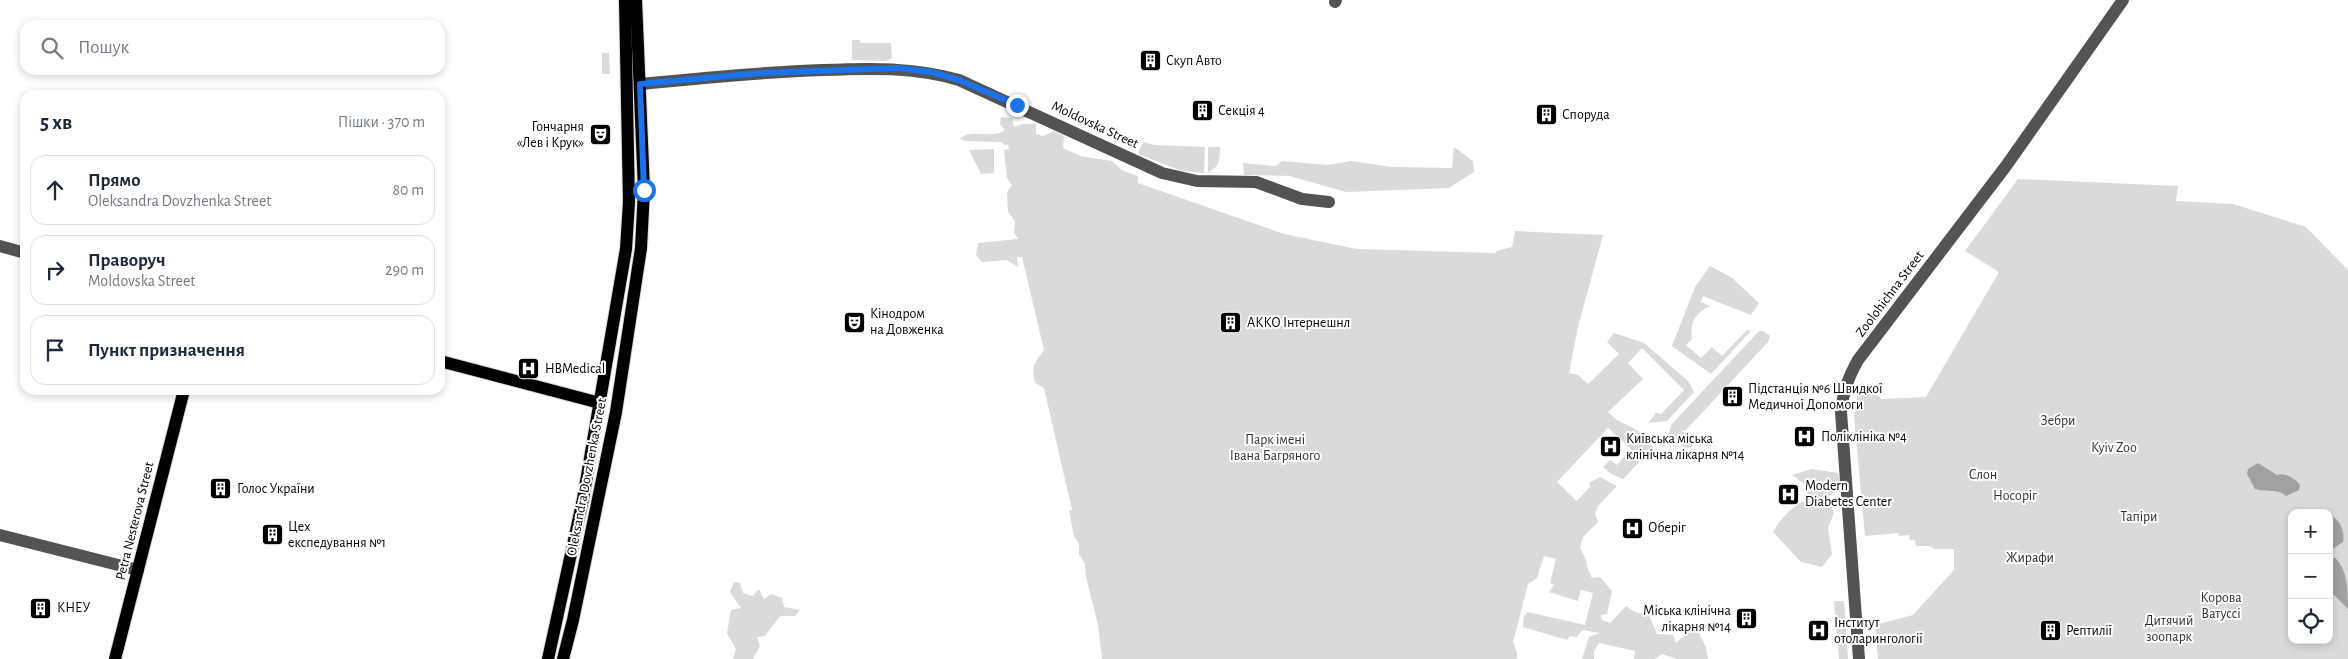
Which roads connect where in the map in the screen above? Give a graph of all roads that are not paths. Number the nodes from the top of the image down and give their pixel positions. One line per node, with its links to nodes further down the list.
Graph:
1 (625, 0): 10 (main road, Oleksandra Dovzhenka Street)
2 (636, 0): 4 (main road, Oleksandra Dovzhenka Street)
3 (2123, 0): 18 (street, Zoolohichna Street)
4 (640, 84): 5 (street, Moldovska Street); 13 (main road, Oleksandra Dovzhenka Street)
5 (1329, 202)
6 (0, 246): 7 (street)
7 (20, 252)
8 (445, 362): 10 (main road)
9 (183, 395): 12 (main road, Petra Nesterova Street)
10 (600, 403): 15 (main road, Oleksandra Dovzhenka Street)
11 (0, 535): 12 (street)
12 (138, 570): 14 (main road, Petra Nesterova Street)
13 (574, 620): 16 (main road, Oleksandra Dovzhenka Street); 17 (main road)
14 (114, 659)
15 (548, 659)
16 (563, 659)
17 (570, 659)
18 (1859, 659)

